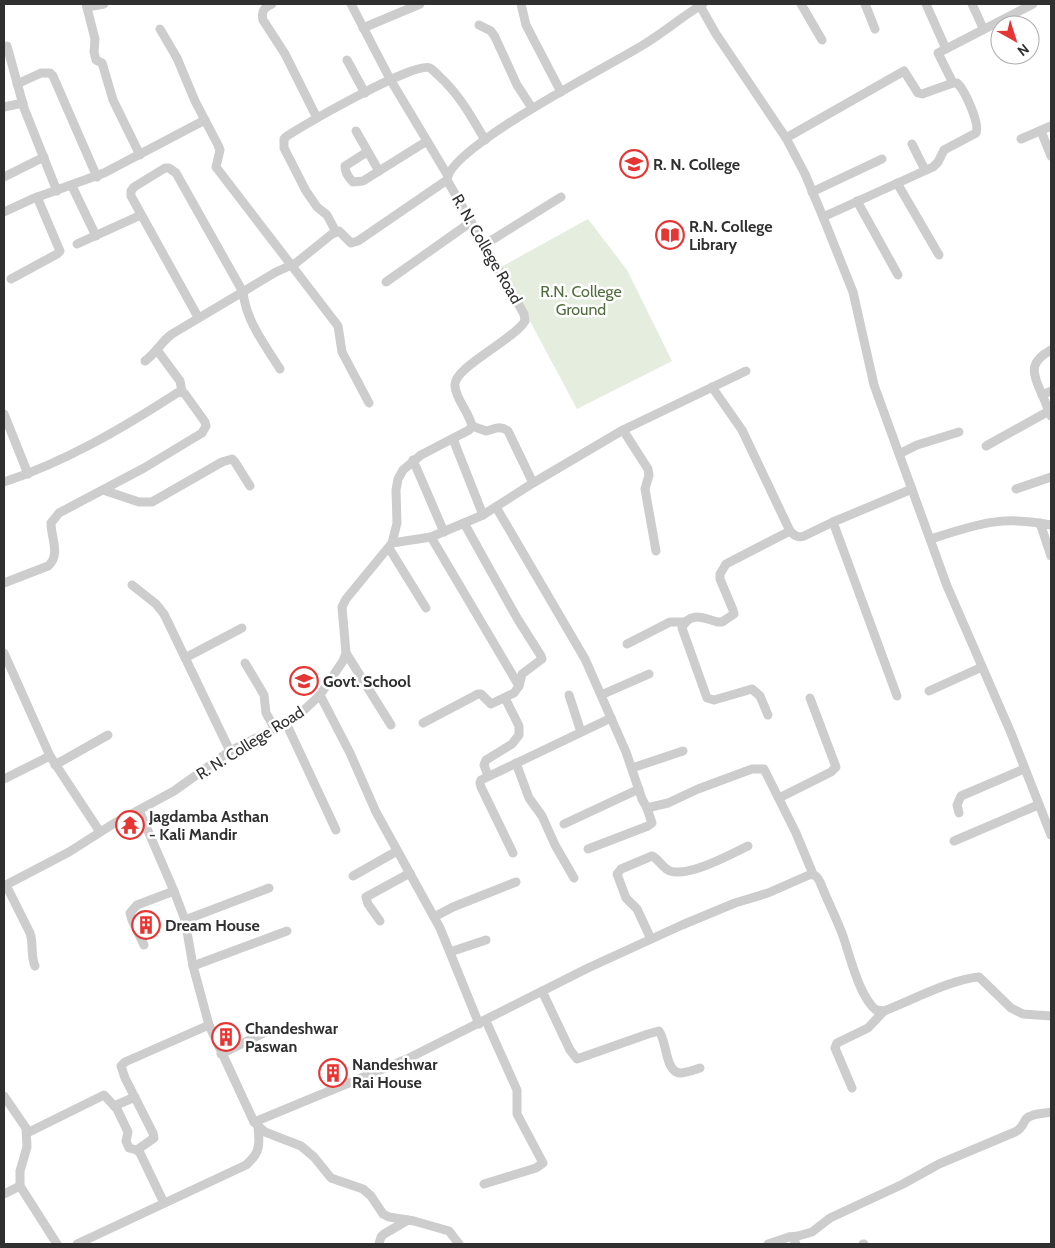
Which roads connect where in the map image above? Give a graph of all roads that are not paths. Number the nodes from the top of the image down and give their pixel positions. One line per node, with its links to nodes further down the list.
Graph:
1 (104, 4): 12 (street)
2 (272, 4): 30 (street)
3 (351, 4): 14 (street)
4 (420, 4): 14 (street)
5 (521, 4): 25 (street)
6 (701, 4): 25 (street, R. N. College Road); 35 (street)
7 (801, 4): 18 (street)
8 (865, 4): 17 (street)
9 (926, 4): 20 (street)
10 (972, 4): 15 (street)
11 (1032, 4): 15 (street)
12 (87, 6): 41 (street)
13 (479, 25): 29 (street)
14 (363, 28): 22 (street)
15 (983, 28): 20 (street)
16 (160, 29): 31 (street)
17 (875, 29)
18 (822, 40)
19 (7, 46): 24 (street)
20 (946, 49): 23 (street)
21 (346, 60): 26 (street)
22 (390, 79): 26 (street); 37 (street); 38 (street)
23 (954, 83): 35 (street); 45 (street)
24 (17, 84): 27 (street); 48 (street)
25 (561, 92): 29 (street, R. N. College Road)
26 (366, 93): 30 (street)
27 (22, 103): 28 (street); 43 (street)
28 (4, 107)
29 (532, 108): 37 (street, R. N. College Road)
30 (317, 118): 61 (street)
31 (205, 120): 41 (street); 66 (street)
32 (1051, 126): 34 (street)
33 (356, 131): 40 (street)
34 (1041, 131): 36 (street); 42 (street)
35 (786, 138): 53 (street)
36 (1021, 139)
37 (485, 140): 49 (street, R. N. College Road)
38 (427, 141): 46 (street); 49 (street)
39 (912, 144): 45 (street)
40 (368, 152): 46 (street); 46 (street)
41 (140, 154): 48 (street)
42 (1051, 156)
43 (44, 157): 47 (street); 52 (street)
44 (882, 159): 53 (street)
45 (925, 170): 50 (street)
46 (379, 172)
47 (4, 177)
48 (97, 177): 51 (street)
49 (448, 178): 60 (street, R. N. College Road); 61 (street)
50 (897, 182): 56 (street); 65 (street)
51 (72, 186): 52 (street); 62 (street)
52 (57, 191): 54 (street)
53 (812, 192): 59 (street)
54 (37, 197): 57 (street); 68 (street)
55 (561, 197): 64 (street)
56 (858, 201): 59 (street); 67 (street)
57 (4, 212)
58 (141, 215): 62 (street); 70 (street); 71 (street)
59 (823, 217): 89 (street)
60 (472, 222): 64 (street, R. N. College Road); 69 (street)
61 (336, 232): 66 (street)
62 (96, 236): 63 (street)
63 (77, 244)
64 (484, 245): 84 (street, R. N. College Road)
65 (938, 255)
66 (290, 266): 70 (street); 81 (street)
67 (898, 275)
68 (11, 279)
69 (386, 282)
70 (243, 292): 71 (street); 75 (street)
71 (198, 317): 72 (street)
72 (158, 350): 74 (street); 79 (street)
73 (1051, 350): 80 (street)
74 (145, 361)
75 (280, 370)
76 (746, 371): 77 (street)
77 (712, 387): 85 (street); 105 (street)
78 (1051, 391): 80 (street)
79 (182, 392): 91 (street); 98 (street)
80 (1042, 395): 83 (street)
81 (369, 403)
82 (4, 414): 91 (street)
83 (1050, 414): 88 (street)
84 (472, 426): 87 (street); 94 (street)
85 (623, 430): 94 (street); 110 (street)
86 (959, 432): 89 (street)
87 (453, 439): 90 (street); 100 (street)
88 (986, 446)
89 (899, 454): 96 (street)
90 (413, 460): 106 (street); 109 (street)
91 (28, 474): 93 (street)
92 (1051, 477): 97 (street)
93 (4, 482)
94 (533, 482): 99 (street)
95 (250, 486): 98 (street)
96 (912, 488): 101 (street); 108 (street)
97 (1016, 489)
98 (103, 490): 112 (street)
99 (496, 507): 100 (street); 128 (street)
100 (483, 514): 102 (street)
101 (832, 522): 105 (street); 129 (street)
102 (464, 523): 106 (street); 124 (street)
103 (1040, 523): 104 (street); 108 (street); 111 (street)
104 (1051, 525)
105 (790, 531): 115 (street)
106 (444, 532): 107 (street)
107 (431, 537): 109 (street); 124 (street)
108 (932, 540): 122 (street)
109 (391, 546): 114 (street); 119 (street)
110 (656, 551)
111 (1051, 556)
112 (4, 583)
113 (132, 586): 120 (street)
114 (426, 608)
115 (686, 622): 117 (street); 132 (street)
116 (242, 628): 120 (street)
117 (627, 644)
118 (4, 653): 142 (street)
119 (346, 653): 126 (street, R. N. College Road); 136 (street)
120 (185, 658): 140 (street)
121 (245, 663): 137 (street)
122 (982, 667): 125 (street); 146 (street)
123 (649, 674): 128 (street)
124 (519, 686): 130 (street)
125 (929, 691)
126 (320, 694): 134 (street, R. N. College Road); 162 (street)
127 (569, 694): 138 (street)
128 (601, 695): 133 (street)
129 (897, 696)
130 (505, 698): 135 (street); 147 (street)
131 (810, 698): 150 (street)
132 (768, 715)
133 (611, 718): 138 (street); 145 (street)
134 (286, 723): 137 (street, R. N. College Road); 156 (street)
135 (423, 723)
136 (391, 725)
137 (275, 729): 140 (street, R. N. College Road)
138 (581, 732): 143 (street)
139 (108, 735): 144 (street)
140 (230, 751): 153 (street, R. N. College Road)
141 (683, 751): 145 (street)
142 (50, 756): 144 (street); 148 (street)
143 (516, 763): 147 (street); 167 (street)
144 (55, 765): 158 (street)
145 (632, 768): 149 (street)
146 (1024, 769): 151 (street); 154 (street)
147 (488, 776): 163 (street)
148 (4, 779)
149 (639, 789): 152 (street); 155 (street)
150 (779, 798): 152 (street); 165 (street)
151 (1038, 805): 157 (street); 159 (street)
152 (648, 808): 161 (street)
153 (139, 810): 158 (street, R. N. College Road); 171 (street)
154 (959, 813)
155 (564, 824)
156 (336, 830)
157 (1050, 830)
158 (100, 832): 169 (street, R. N. College Road)
159 (954, 841)
160 (748, 846): 176 (street)
161 (588, 849)
162 (397, 851): 164 (street); 166 (street)
163 (513, 853)
164 (410, 873): 172 (street); 174 (street)
165 (813, 874): 176 (street); 183 (street)
166 (353, 876)
167 (574, 878)
168 (516, 882): 172 (street)
169 (5, 886): 180 (street)
170 (269, 888): 173 (street)
171 (174, 892): 173 (street); 178 (street)
172 (434, 917): 179 (street)
173 (185, 920): 181 (street)
174 (380, 921)
175 (287, 931): 181 (street)
176 (650, 939): 182 (street)
177 (486, 940): 179 (street)
178 (144, 945)
179 (450, 952): 185 (street)
180 (35, 966)
181 (193, 966): 186 (street)
182 (542, 991): 185 (street); 189 (street)
183 (884, 1011): 184 (street); 190 (street)
184 (1051, 1016)
185 (482, 1022): 195 (street); 198 (street)
186 (209, 1025): 188 (street); 192 (street)
187 (272, 1029): 188 (street)
188 (221, 1054): 195 (street)
189 (700, 1068)
190 (852, 1088)
191 (4, 1096): 196 (street)
192 (135, 1097): 193 (street); 197 (street)
193 (114, 1106): 196 (street); 197 (street)
194 (1051, 1112): 203 (street)
195 (256, 1124): 201 (street); 202 (street)
196 (27, 1133): 199 (street)
197 (137, 1150): 201 (street)
198 (484, 1184)
199 (20, 1186): 200 (street); 204 (street)
200 (4, 1194)
201 (164, 1203): 205 (street)
202 (408, 1220): 206 (street); 207 (street)
203 (789, 1236): 208 (street); 209 (street)
204 (57, 1244)
205 (77, 1244)
206 (379, 1244)
207 (459, 1244)
208 (768, 1244)
209 (796, 1244)

